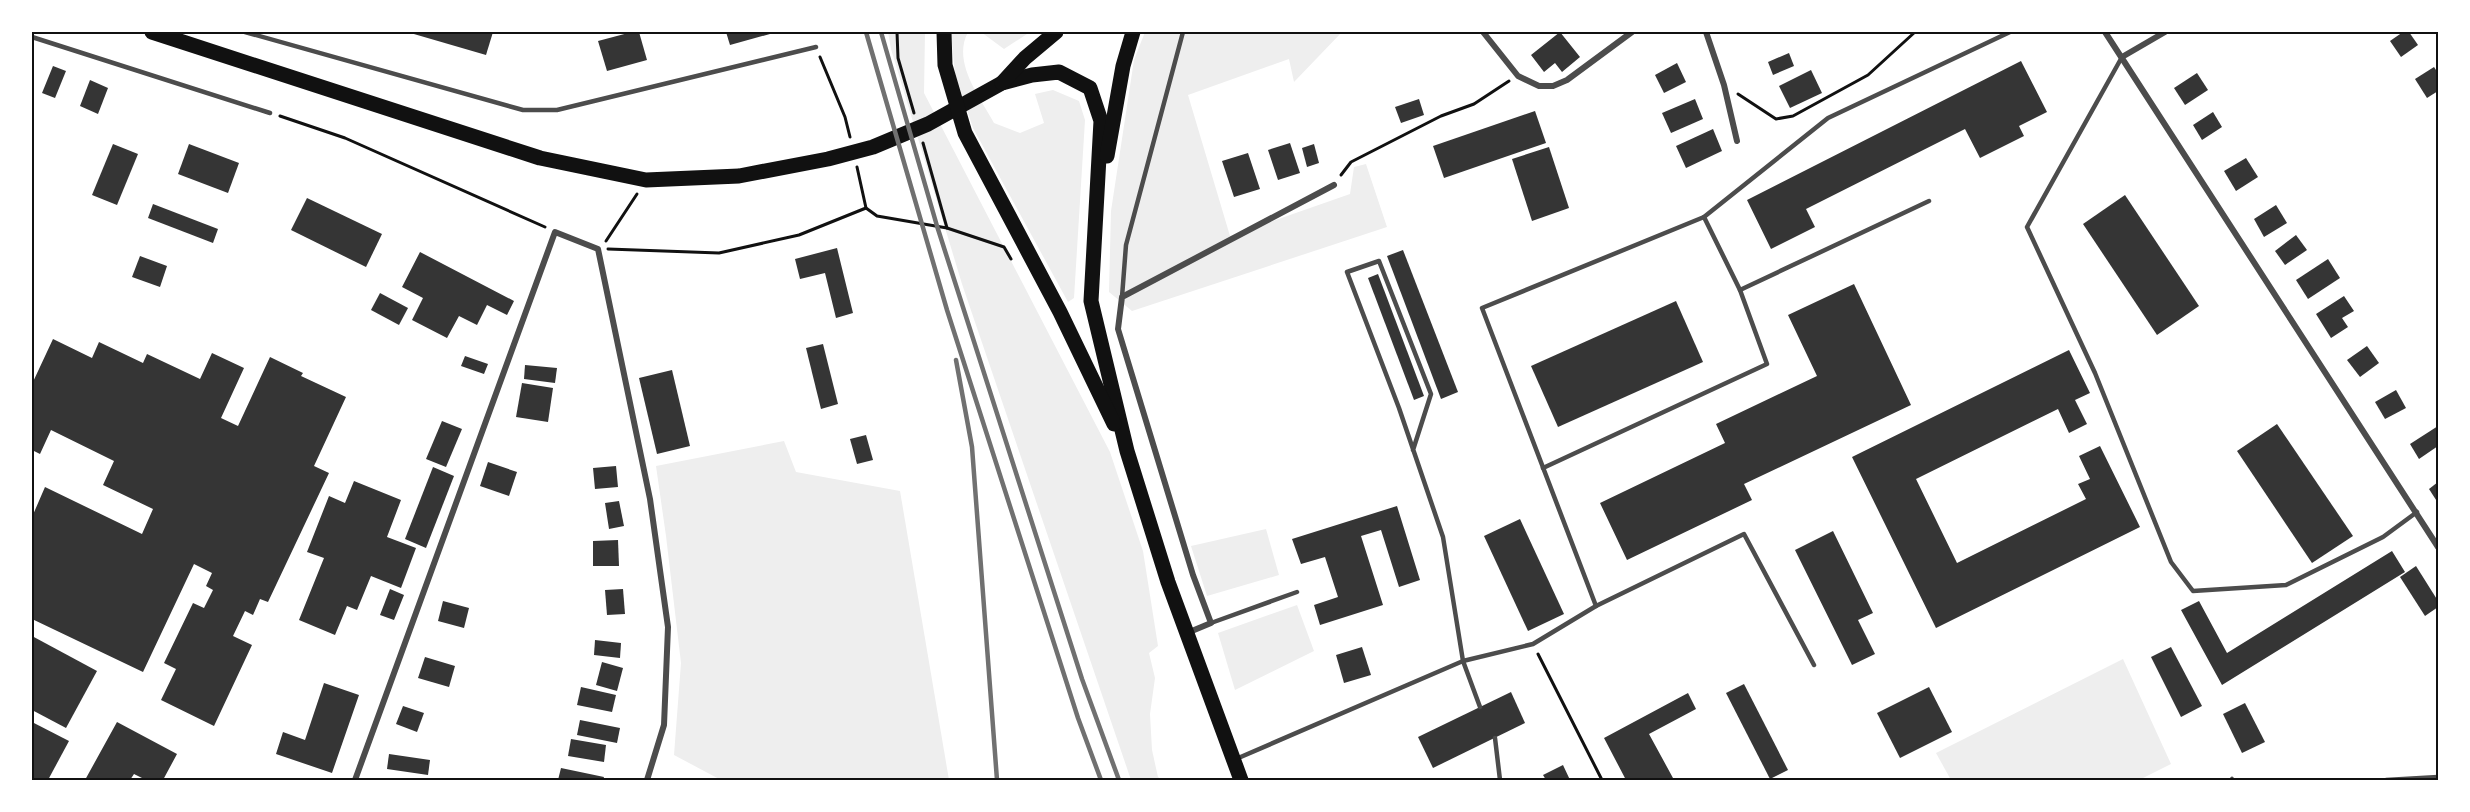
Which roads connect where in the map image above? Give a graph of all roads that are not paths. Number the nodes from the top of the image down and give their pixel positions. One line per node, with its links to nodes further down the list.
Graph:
1 (152, 32): 16 (main road)
2 (245, 32): 14 (lane)
3 (944, 32): 26 (main road)
4 (1056, 32): 16 (main road)
5 (1133, 32): 22 (main road)
6 (1183, 32): 24 (lane)
7 (1483, 32): 8 (street)
8 (1632, 32)
9 (1706, 32): 18 (street)
10 (2010, 32): 21 (lane)
11 (2105, 32): 15 (street)
12 (2165, 32): 15 (street)
13 (32, 37): 17 (lane)
14 (816, 47)
15 (2122, 57): 28 (street); 28 (lane)
16 (1002, 83): 22 (main road)
17 (270, 113)
18 (1737, 141)
19 (1334, 185): 24 (street)
20 (1929, 201): 23 (lane)
21 (1704, 217): 23 (lane); 27 (lane)
22 (1096, 224): 26 (main road)
23 (1740, 290): 27 (lane)
24 (1122, 297): 32 (street)
25 (1413, 450): 25 (lane); 34 (lane)
26 (1127, 451): 33 (main road)
27 (1543, 468): 31 (lane)
28 (2417, 512): 29 (street)
29 (2439, 547)
30 (1297, 592): 32 (lane)
31 (1596, 606): 34 (lane); 35 (lane)
32 (1211, 623): 33 (street)
33 (1186, 633): 38 (main road)
34 (1463, 661): 36 (lane); 38 (lane)
35 (1814, 665)
36 (1480, 707)
37 (1495, 738): 43 (lane)
38 (1233, 760): 42 (main road)
39 (2439, 777): 44 (lane)
40 (355, 780): 41 (street)
41 (647, 780)
42 (1241, 780)
43 (1500, 780)
44 (2386, 780)

